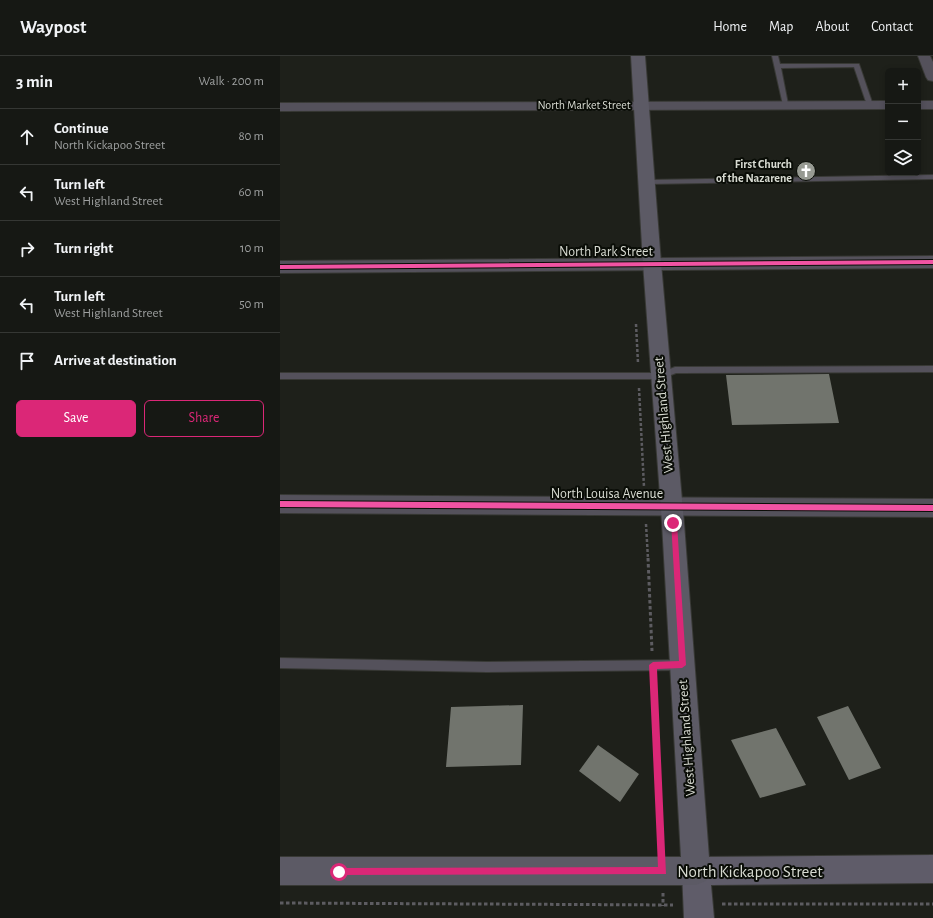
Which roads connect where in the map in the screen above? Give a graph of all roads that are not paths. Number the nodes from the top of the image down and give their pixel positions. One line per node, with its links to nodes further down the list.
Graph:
1 (638, 56): 6 (main road, West Highland Street)
2 (775, 56): 4 (lane)
3 (924, 56): 5 (street)
4 (777, 66): 7 (lane); 8 (lane)
5 (933, 77)
6 (642, 104): 7 (street, North Market Street); 12 (street, North Market Street); 14 (main road, West Highland Street)
7 (785, 104): 8 (street, North Market Street)
8 (870, 104): 9 (street, North Market Street)
9 (885, 105)
10 (921, 105): 11 (street)
11 (933, 105)
12 (280, 107)
13 (933, 177): 14 (lane)
14 (647, 182): 16 (main road, West Highland Street)
15 (933, 262): 16 (street, North Park Street)
16 (652, 263): 17 (street, North Park Street); 20 (main road, West Highland Street)
17 (280, 267)
18 (933, 369): 20 (lane)
19 (280, 376): 20 (lane)
20 (661, 376): 22 (main road, West Highland Street)
21 (280, 504): 22 (street, North Louisa Avenue)
22 (672, 506): 23 (street, North Louisa Avenue); 25 (main road, West Highland Street)
23 (933, 508)
24 (280, 663): 25 (lane)
25 (682, 665): 28 (main road, West Highland Street)
26 (933, 869): 28 (street, North Kickapoo Street)
27 (280, 871): 28 (main road, North Kickapoo Street)
28 (696, 871): 29 (street, West Highland Street)
29 (698, 911)

